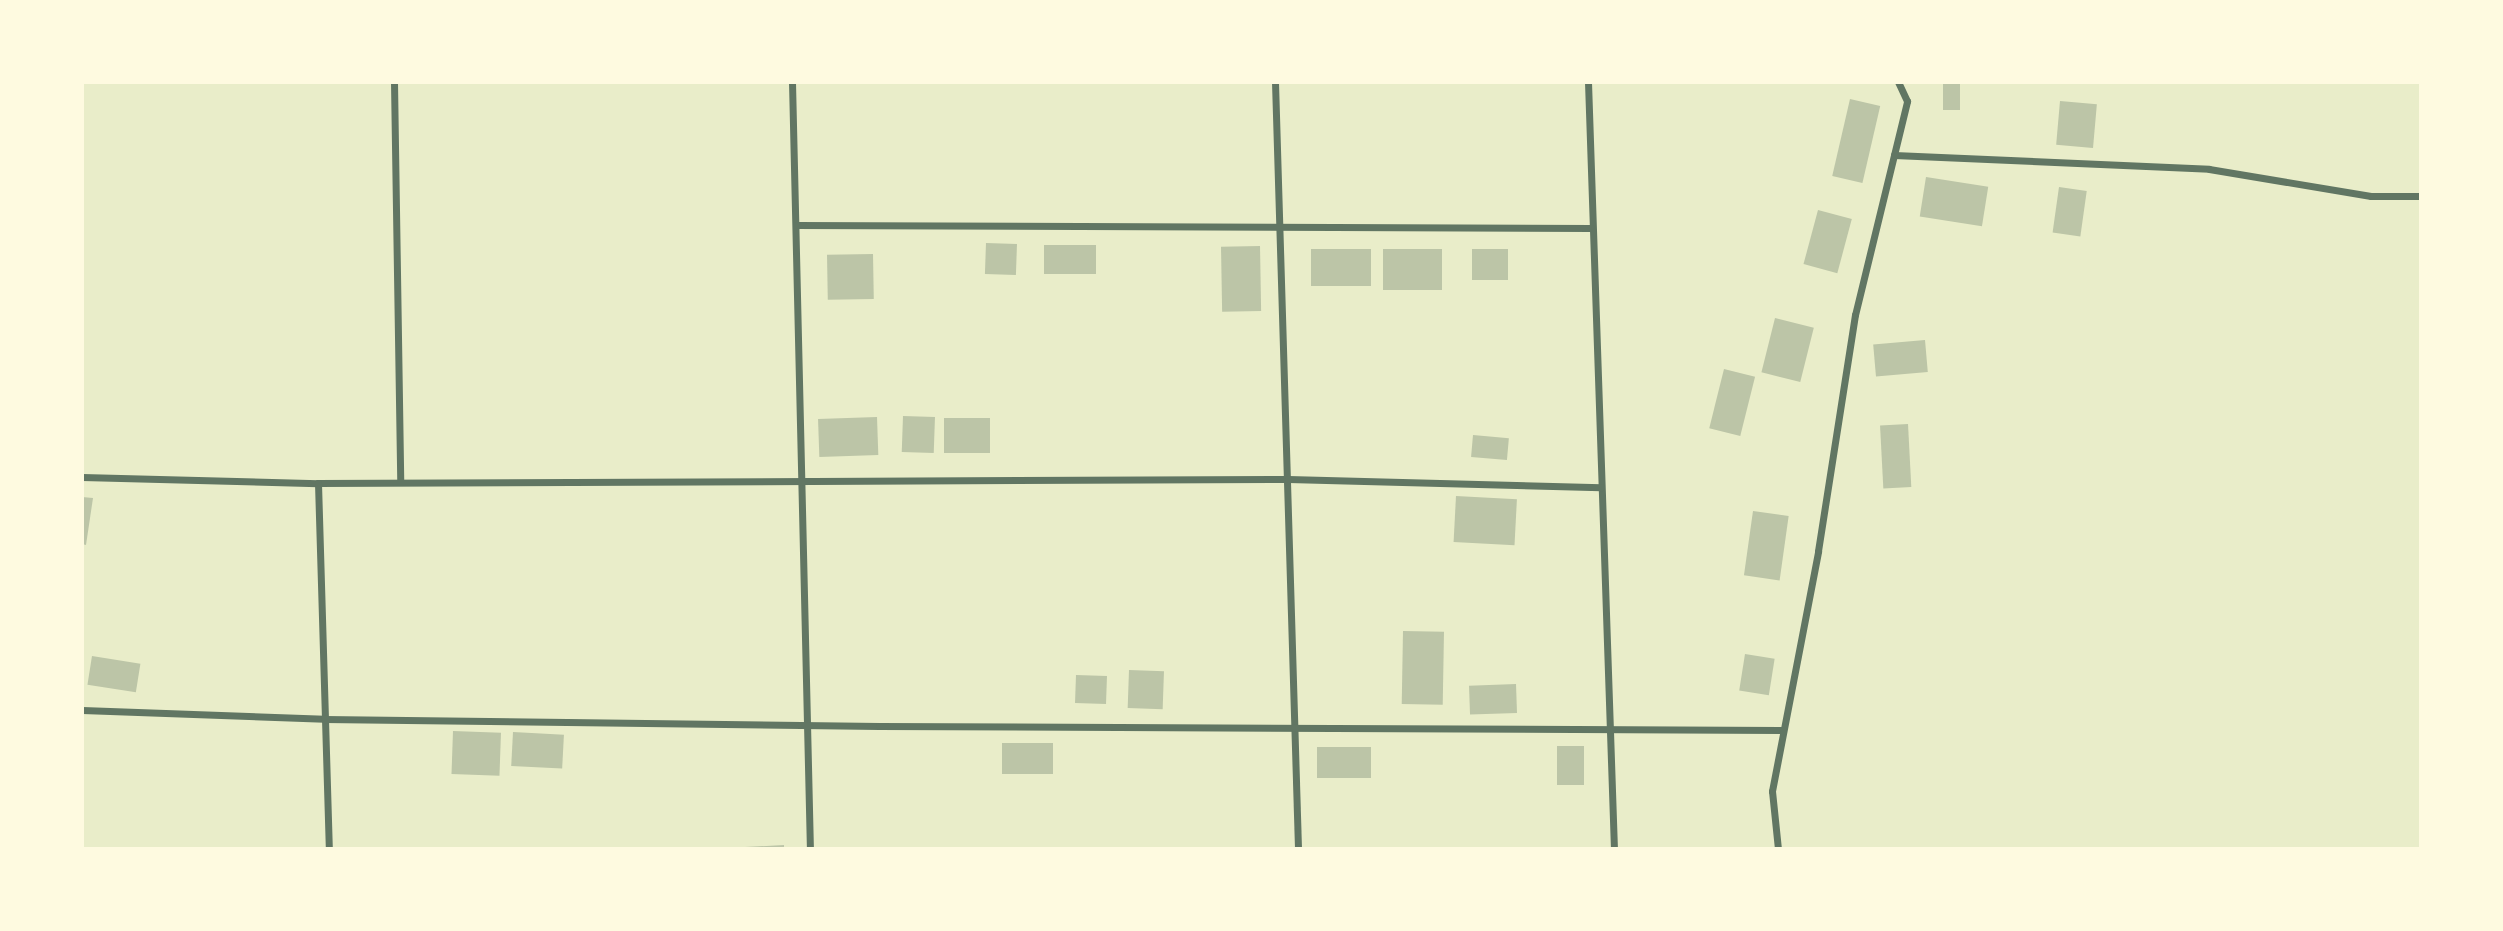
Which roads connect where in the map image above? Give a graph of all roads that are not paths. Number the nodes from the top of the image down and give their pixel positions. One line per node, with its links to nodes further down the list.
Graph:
1 (394, 82): 14 (street)
2 (792, 82): 8 (street)
3 (1275, 82): 10 (street)
4 (1588, 82): 9 (street)
5 (1898, 82): 6 (street)
6 (1894, 156): 7 (street); 22 (street)
7 (2421, 196)
8 (796, 225): 10 (street); 12 (street)
9 (1591, 228): 10 (street); 16 (street)
10 (1280, 229): 13 (street)
11 (82, 477): 15 (street)
12 (802, 477): 13 (street); 14 (street); 19 (street)
13 (1288, 479): 16 (street); 20 (street)
14 (400, 482): 15 (street)
15 (318, 483): 18 (street)
16 (1601, 487): 21 (street)
17 (82, 710): 18 (street)
18 (324, 719): 19 (street); 23 (street)
19 (808, 724): 20 (street); 24 (street)
20 (1297, 727): 21 (street); 25 (street)
21 (1611, 729): 22 (street); 26 (street)
22 (1783, 730): 27 (street)
23 (329, 849)
24 (810, 849)
25 (1298, 849)
26 (1614, 849)
27 (1777, 849)

